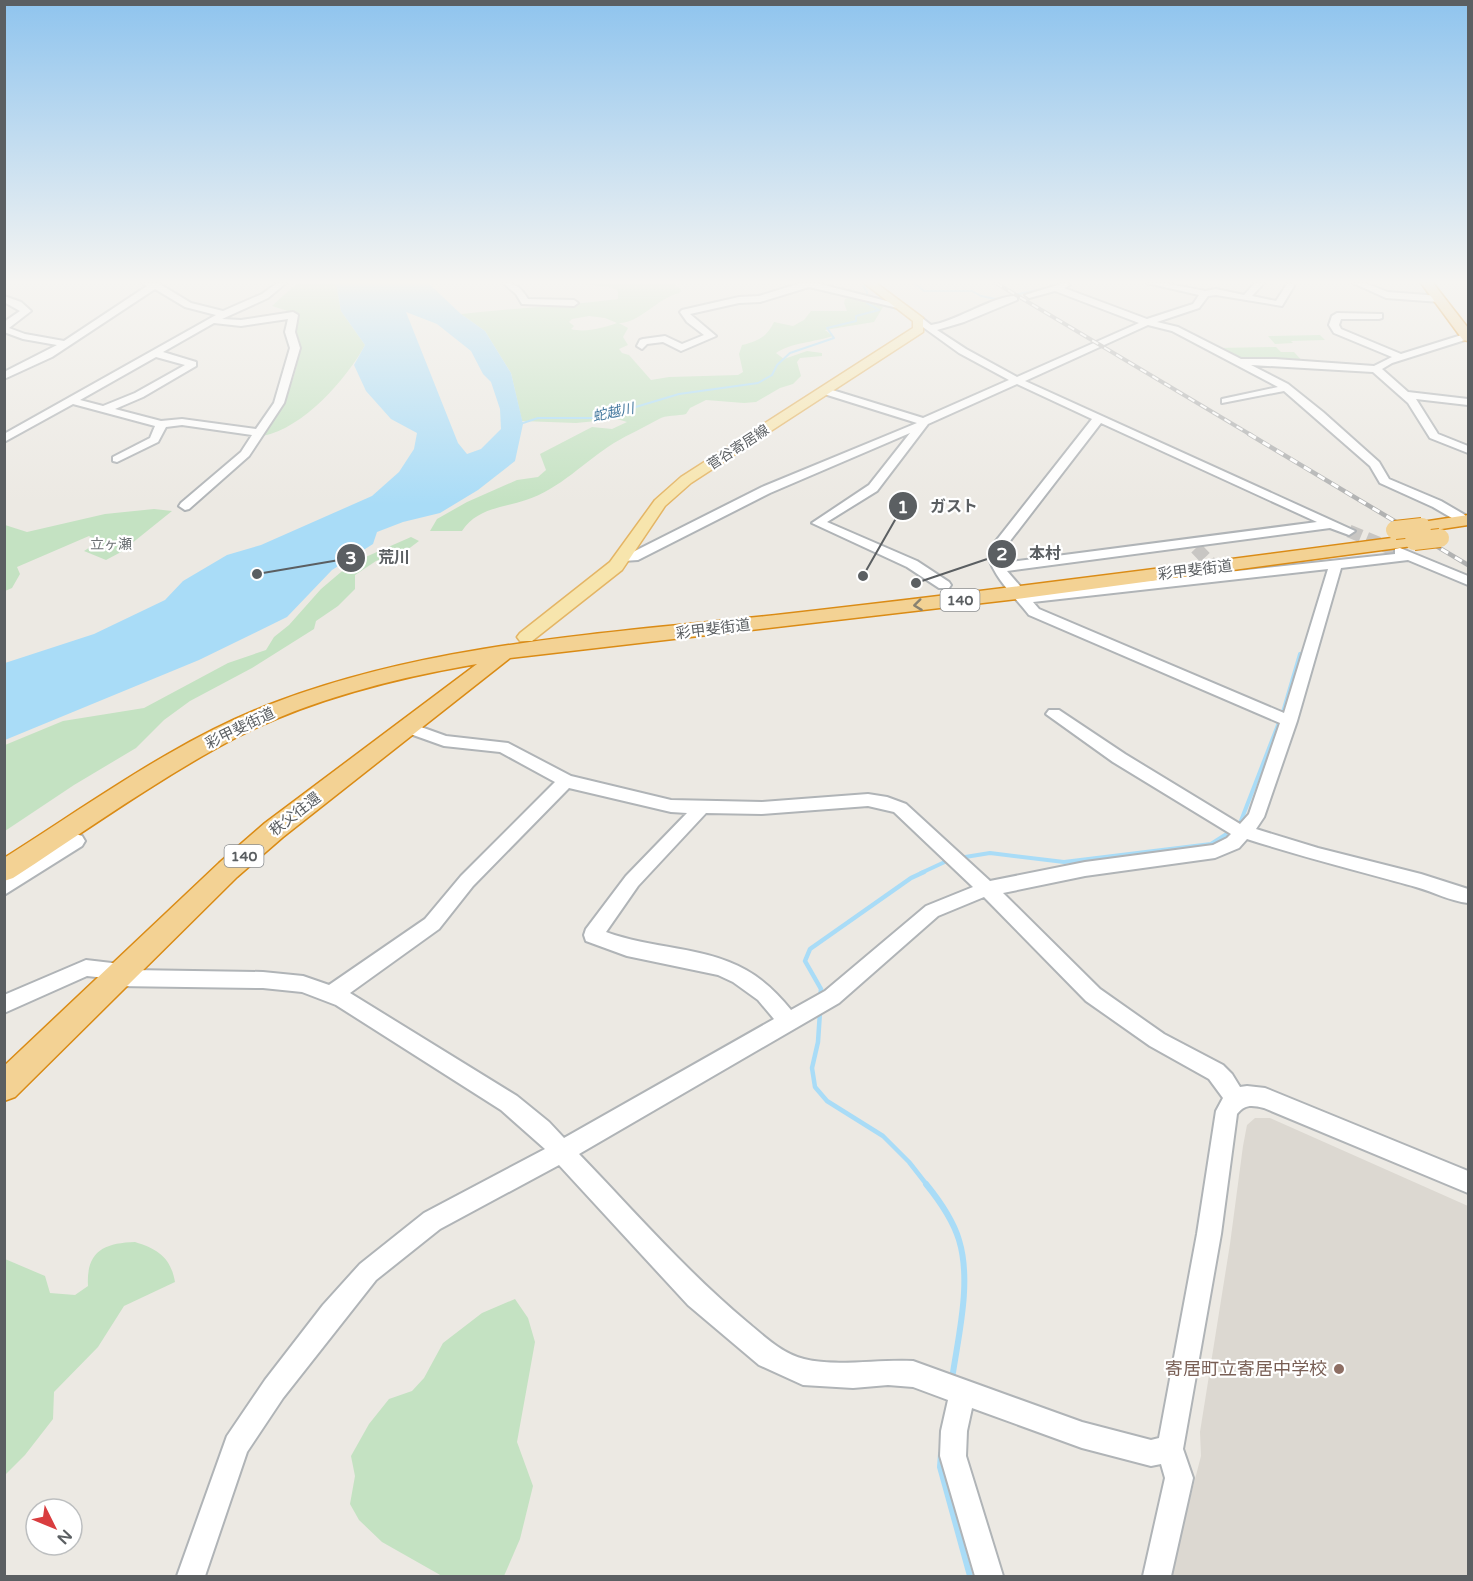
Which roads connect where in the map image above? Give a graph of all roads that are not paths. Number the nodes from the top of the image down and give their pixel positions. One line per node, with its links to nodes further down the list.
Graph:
1 (42, 357): 12 (street)
2 (153, 357): 17 (street)
3 (168, 357): 20 (street)
4 (293, 357): 24 (street)
5 (878, 357): 15 (main road, 菅谷寄居線)
6 (973, 357): 13 (street)
7 (1072, 357): 13 (street)
8 (1230, 357): 10 (street)
9 (1400, 357): 11 (street)
10 (1240, 362): 11 (street); 14 (street)
11 (1376, 369): 16 (street)
12 (4, 376)
13 (1019, 381): 21 (street); 23 (street)
14 (1286, 388): 18 (street); 29 (street)
15 (825, 391): 23 (street); 33 (main road, 菅谷寄居線)
16 (1404, 395): 19 (street); 26 (street)
17 (72, 401): 20 (street); 25 (street)
18 (1226, 401)
19 (1468, 402)
20 (105, 409): 22 (street)
21 (1099, 418): 30 (street); 37 (street)
22 (161, 424): 24 (street); 27 (street)
23 (922, 425): 33 (street); 36 (street)
24 (260, 433): 28 (street)
25 (4, 439)
26 (1468, 450)
27 (117, 459)
28 (185, 506)
29 (1464, 519): 32 (highway, 彩甲斐街道 / 140); 32 (highway, 彩甲斐街道 / 140, bridge)
30 (1332, 524): 31 (street); 37 (street)
31 (1349, 531)
32 (1411, 544): 34 (street); 35 (street); 37 (highway, 彩甲斐街道 / 140); 37 (highway, 彩甲斐街道 / 140, bridge)
33 (623, 557): 39 (main road, 菅谷寄居線)
34 (1335, 566): 37 (street); 41 (street)
35 (1468, 581)
36 (944, 585): 37 (highway, 彩甲斐街道 / 140); 38 (highway, 彩甲斐街道 / 140)
37 (1011, 585): 38 (highway, 彩甲斐街道 / 140, one-way to 38); 41 (street)
38 (677, 627): 39 (highway, 彩甲斐街道 / 140)
39 (516, 645): 42 (highway, 秩父往還 / 140); 45 (highway, 彩甲斐街道 / 140)
40 (1054, 714): 46 (street)
41 (1289, 721): 46 (street)
42 (407, 727): 43 (street); 52 (highway, 秩父往還 / 140)
43 (566, 781): 44 (street); 53 (street)
44 (702, 807): 50 (street); 55 (street)
45 (55, 831): 47 (highway, 彩甲斐街道 / 140); 48 (highway, 彩甲斐街道 / 140); 49 (street)
46 (1244, 833): 50 (street); 51 (street)
47 (4, 856)
48 (4, 871)
49 (4, 888)
50 (987, 890): 55 (street); 57 (street)
51 (1468, 896)
52 (119, 975): 53 (street); 54 (street); 56 (highway, 秩父往還 / 140)
53 (331, 995): 58 (street)
54 (4, 1004)
55 (789, 1022): 58 (street)
56 (4, 1087)
57 (1235, 1099): 59 (street); 61 (street)
58 (563, 1151): 60 (street); 62 (street)
59 (1468, 1182)
60 (963, 1391): 61 (street); 63 (street)
61 (1170, 1449): 64 (street)
62 (191, 1576)
63 (989, 1576)
64 (1157, 1576)

